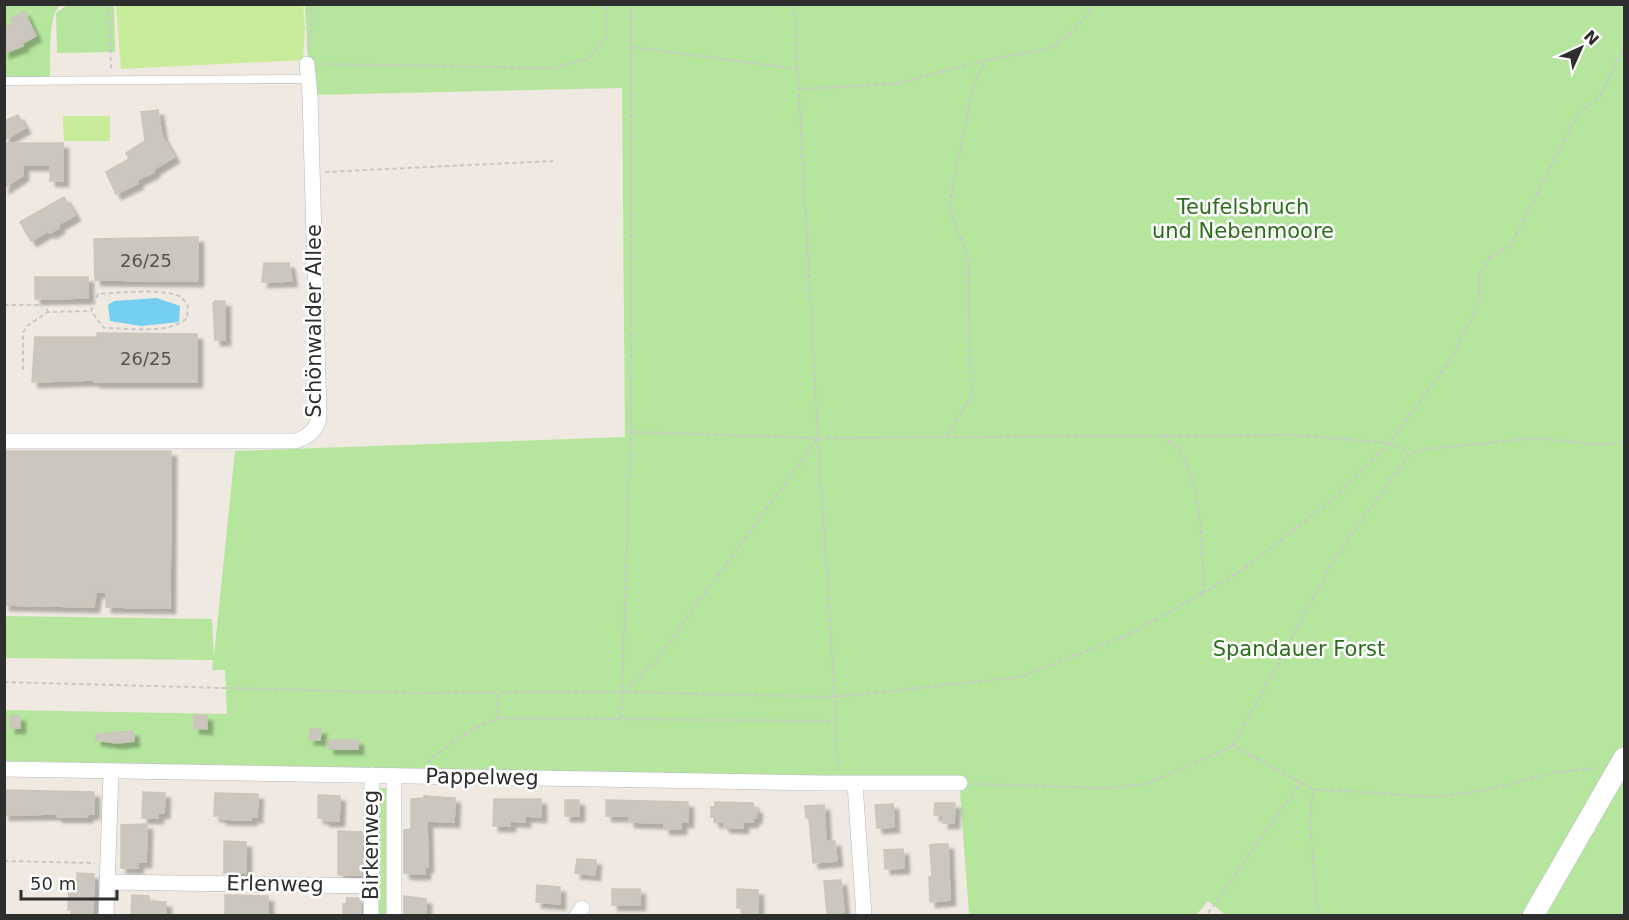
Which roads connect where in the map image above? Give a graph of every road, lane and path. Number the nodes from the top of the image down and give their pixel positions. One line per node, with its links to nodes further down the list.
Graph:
1 (109, 4): 12 (path)
2 (310, 4): 11 (path)
3 (606, 4): 11 (path)
4 (631, 4): 8 (path)
5 (794, 4): 10 (path)
6 (1094, 4): 9 (path)
7 (1624, 46): 27 (path)
8 (631, 47): 10 (path); 21 (path)
9 (986, 60): 14 (path); 23 (path)
10 (798, 69): 14 (path)
11 (308, 72): 12 (lane); 16 (street, Schönwalder Allee)
12 (112, 80): 13 (lane)
13 (4, 81)
14 (799, 89): 24 (path)
15 (553, 161): 16 (path)
16 (312, 173): 25 (street, Schönwalder Allee)
17 (4, 305): 19 (path)
18 (91, 311): 18 (path); 19 (path)
19 (48, 312): 20 (path)
20 (23, 370)
21 (631, 432): 24 (path); 31 (path)
22 (1163, 435): 23 (path); 27 (path); 29 (path)
23 (947, 436): 24 (path)
24 (818, 438): 31 (path); 33 (path)
25 (4, 441)
26 (1624, 442): 28 (path)
27 (1389, 443): 28 (path); 29 (path)
28 (1409, 454): 37 (path)
29 (1204, 592): 33 (path)
30 (4, 682): 32 (path)
31 (623, 692): 32 (path); 33 (path); 35 (path)
32 (498, 694): 34 (path)
33 (836, 697): 36 (path)
34 (499, 718): 35 (path); 43 (path)
35 (621, 718): 36 (path)
36 (835, 721): 45 (path)
37 (1233, 746): 44 (path); 46 (path)
38 (1620, 765): 48 (path); 60 (main road)
39 (4, 769): 40 (street, Pappelweg)
40 (111, 772): 41 (street, Pappelweg); 50 (street)
41 (372, 775): 42 (street, Pappelweg); 52 (street, Birkenweg)
42 (394, 776): 43 (street, Pappelweg); 57 (street, Birkenweg)
43 (411, 776): 45 (street, Pappelweg)
44 (1301, 782): 48 (path); 54 (path)
45 (838, 783): 47 (street, Pappelweg)
46 (960, 783): 47 (street, Pappelweg)
47 (855, 784): 58 (street)
48 (1313, 789): 59 (path)
49 (4, 861): 50 (path)
50 (108, 863): 51 (street)
51 (107, 882): 52 (street, Erlenweg); 55 (street)
52 (371, 886): 56 (street, Birkenweg)
53 (1624, 905): 61 (path)
54 (1208, 913)
55 (106, 915)
56 (371, 915)
57 (394, 915)
58 (864, 915)
59 (1318, 915)
60 (1533, 915)
61 (1621, 915)

